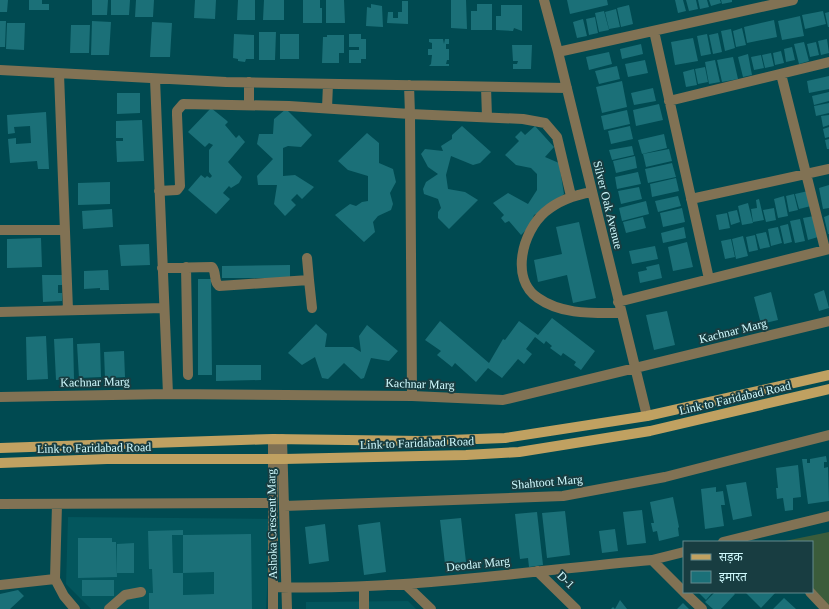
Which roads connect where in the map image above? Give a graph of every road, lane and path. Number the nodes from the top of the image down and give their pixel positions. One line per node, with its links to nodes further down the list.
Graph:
1 (544, 0): 4 (street, Silver Oak Avenue)
2 (792, 0): 3 (street)
3 (654, 31): 4 (street); 15 (street)
4 (558, 52): 14 (street, Silver Oak Avenue)
5 (829, 62): 8 (street)
6 (0, 70): 7 (street)
7 (59, 74): 9 (street); 27 (street)
8 (781, 74): 15 (street); 21 (street)
9 (155, 79): 10 (street); 22 (street)
10 (249, 82): 11 (street); 16 (street)
11 (328, 84): 12 (street); 17 (street)
12 (409, 85): 13 (street); 18 (street)
13 (486, 87): 14 (street); 19 (street)
14 (567, 88): 23 (street, Silver Oak Avenue)
15 (669, 101): 25 (street)
16 (249, 105): 17 (street); 22 (street)
17 (327, 108): 18 (street)
18 (410, 114): 19 (street); 46 (street)
19 (488, 117): 24 (street)
20 (829, 169): 21 (street)
21 (806, 174): 25 (street); 28 (street)
22 (159, 191): 31 (street)
23 (592, 192): 24 (street); 34 (street, Silver Oak Avenue)
24 (570, 196): 39 (street)
25 (691, 199): 32 (street)
26 (0, 230): 27 (street)
27 (64, 230): 37 (street)
28 (827, 249): 32 (street)
29 (307, 258): 33 (street)
30 (186, 267): 31 (street); 33 (street); 42 (street)
31 (162, 268): 35 (street)
32 (709, 279): 34 (street)
33 (309, 280): 36 (street)
34 (618, 302): 39 (street, Silver Oak Avenue)
35 (164, 308): 37 (street); 45 (street)
36 (312, 308)
37 (68, 310): 38 (street)
38 (0, 312)
39 (621, 313): 41 (street, Silver Oak Avenue)
40 (829, 321): 41 (street, Kachnar Marg)
41 (634, 368): 46 (street, Kachnar Marg); 48 (street, Silver Oak Avenue)
42 (188, 375)
43 (829, 375): 48 (main road, Link to Faridabad Road)
44 (829, 389): 52 (main road, Link to Faridabad Road)
45 (168, 394): 46 (street, Kachnar Marg); 47 (street, Kachnar Marg)
46 (412, 396)
47 (0, 397)
48 (647, 416): 50 (main road, Link to Faridabad Road)
49 (829, 435): 57 (street, Shahtoot Marg)
50 (277, 439): 51 (main road, Link to Faridabad Road); 52 (street)
51 (0, 448)
52 (278, 459): 53 (main road, Link to Faridabad Road); 54 (street); 57 (street, Ashoka Crescent Marg)
53 (0, 463)
54 (273, 503): 56 (street); 68 (street)
55 (0, 504): 56 (street)
56 (57, 504): 65 (street)
57 (284, 506): 70 (street, Ashoka Crescent Marg)
58 (829, 516): 59 (street)
59 (754, 534): 60 (street); 61 (street)
60 (727, 541)
61 (761, 541)
62 (683, 552): 63 (street, Deodar Marg)
63 (652, 560): 64 (street, Deodar Marg); 71 (street)
64 (537, 570): 67 (street, Deodar Marg); 81 (street, D-1)
65 (56, 579): 66 (street); 74 (street)
66 (0, 585)
67 (406, 585): 69 (street, Deodar Marg); 80 (street)
68 (273, 587): 70 (street, Deodar Marg); 77 (street)
69 (364, 587): 70 (street, Deodar Marg); 79 (street)
70 (286, 588): 78 (street, Ashoka Crescent Marg)
71 (683, 591)
72 (685, 593): 82 (street)
73 (811, 593): 83 (street)
74 (75, 609)
75 (109, 609): 76 (street)
76 (117, 609)
77 (273, 609)
78 (287, 609)
79 (364, 609)
80 (431, 609)
81 (576, 609)
82 (702, 609)
83 (826, 609)

